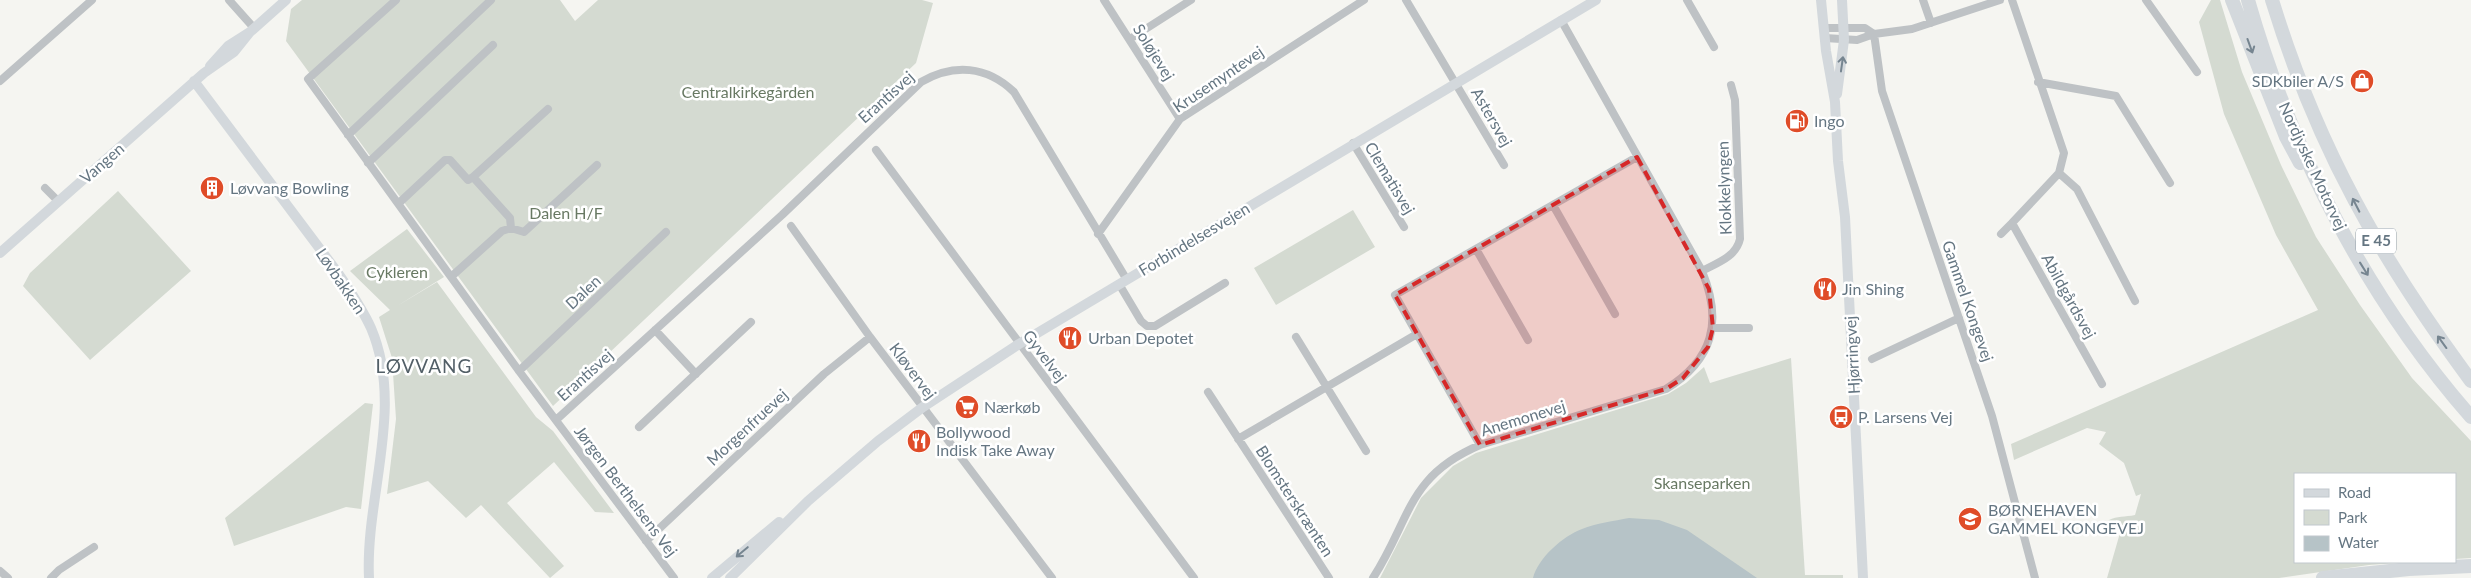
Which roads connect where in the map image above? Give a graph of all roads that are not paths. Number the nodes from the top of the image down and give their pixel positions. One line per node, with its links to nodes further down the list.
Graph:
1 (92, 0): 33 (street)
2 (229, 0): 25 (street)
3 (286, 0): 25 (street, Vangen)
4 (396, 0): 42 (street)
5 (491, 0): 42 (street)
6 (1104, 0): 28 (street, Soløjevej)
7 (1190, 0): 28 (street)
8 (1364, 0): 41 (street, Krusemyntevej)
9 (1406, 0): 36 (street, Astersvej)
10 (1596, 0): 22 (street, Forbindelsesvejen)
11 (1686, 0): 31 (street)
12 (1821, 0): 26 (street, Hjørringvej)
13 (1842, 0): 24 (street, Hjørringvej)
14 (1923, 0): 23 (street)
15 (2000, 0): 23 (street)
16 (2012, 0): 35 (street)
17 (2146, 0): 32 (street)
18 (2232, 0): 59 (highway, one-way to 59)
19 (2248, 0): 59 (highway, Nordjyske Motorvej / E 45)
20 (2272, 0): 38 (highway, Nordjyske Motorvej / E 45)
21 (2280, 0): 38 (highway)
22 (1561, 20): 36 (street, Forbindelsesvejen); 45 (street, Anemonevej)
23 (1931, 23): 27 (street)
24 (1844, 28): 26 (street); 27 (street); 29 (street, Hjørringvej)
25 (252, 30): 34 (street, Vangen)
26 (1824, 33): 29 (street); 39 (street, Hjørringvej)
27 (1874, 34): 29 (street); 72 (street, Gammel Kongevej)
28 (1130, 39): 41 (street, Soløjevej)
29 (1844, 40): 39 (street, Hjørringvej, one-way to 29)
30 (493, 46): 46 (street)
31 (1714, 47)
32 (2197, 72)
33 (0, 81)
34 (194, 82): 53 (street, Vangen); 103 (street, Løvbakken)
35 (2038, 82): 49 (street); 51 (street)
36 (1456, 83): 43 (street, Forbindelsesvejen); 48 (street, Astersvej)
37 (1731, 85): 66 (street, Klokkelyngen)
38 (2302, 89): 85 (highway, Nordjyske Motorvej / E 45, one-way to 38)
39 (1835, 102): 111 (street, Hjørringvej)
40 (548, 109): 50 (street)
41 (1180, 118): 62 (street, Krusemyntevej)
42 (348, 135): 46 (street)
43 (1353, 143): 58 (street, Clematisvej); 68 (street, Forbindelsesvejen)
44 (876, 150): 81 (street, Gyvelvej)
45 (1637, 158): 55 (street); 66 (street, Anemonevej)
46 (368, 163): 54 (street)
47 (597, 165): 60 (street)
48 (1504, 165)
49 (2059, 173): 56 (street); 70 (street)
50 (473, 177): 54 (street); 60 (street)
51 (2170, 183)
52 (45, 188): 53 (street)
53 (58, 201): 65 (street, Vangen)
54 (399, 203): 67 (street)
55 (1553, 205): 64 (street); 71 (street)
56 (2012, 223): 63 (street); 86 (street, Abildgårdsvej)
57 (791, 226): 78 (street, Kløvervej)
58 (1404, 227)
59 (2340, 227): 90 (highway, Nordjyske Motorvej / E 45, one-way to 90)
60 (512, 228): 67 (street)
61 (666, 232): 83 (street, Dalen)
62 (1098, 234): 68 (street, Erantisvej); 76 (street, Erantisvej)
63 (2000, 234)
64 (1476, 249): 77 (street); 80 (street)
65 (0, 252)
66 (1702, 271): 74 (street, Anemonevej)
67 (452, 276): 83 (street)
68 (1123, 282): 69 (street, Erantisvej); 81 (street, Forbindelsesvejen)
69 (1225, 283)
70 (2135, 301)
71 (1615, 314)
72 (1959, 318): 82 (street); 112 (street, Gammel Kongevej)
73 (752, 322): 84 (street)
74 (1713, 328): 75 (street); 94 (street, Anemonevej)
75 (1749, 328)
76 (655, 330): 84 (street); 91 (street, Erantisvej)
77 (1417, 334): 87 (street, Blomsterskrænten); 94 (street)
78 (870, 337): 89 (street, Kløvervej); 97 (street, Morgenfruevej)
79 (1296, 337): 87 (street)
80 (1528, 340)
81 (1018, 344): 89 (street, Forbindelsesvejen); 108 (street, Gyvelvej)
82 (1872, 359)
83 (519, 371): 91 (street)
84 (696, 374): 92 (street)
85 (2471, 382)
86 (2102, 384)
87 (1327, 386): 93 (street, Blomsterskrænten); 95 (street)
88 (1208, 392): 93 (street, Blomsterskrænten)
89 (923, 407): 96 (street, Forbindelsesvejen); 107 (street, Kløvervej)
90 (2471, 417)
91 (556, 420): 97 (street, Jørgen Berthelsens Vej)
92 (639, 426)
93 (1238, 438): 109 (street, Blomsterskrænten)
94 (1480, 445): 110 (street, Anemonevej)
95 (1366, 450)
96 (808, 501): 105 (street, Forbindelsesvejen, one-way to 105); 106 (street, Forbindelsesvejen)
97 (646, 541): 104 (street, Jørgen Berthelsens Vej)
98 (94, 547): 102 (street)
99 (2471, 566): 113 (highway)
100 (0, 571): 101 (street)
101 (8, 578)
102 (51, 578)
103 (368, 578)
104 (674, 578)
105 (712, 578)
106 (730, 578)
107 (1052, 578)
108 (1194, 578)
109 (1330, 578)
110 (1373, 578)
111 (1863, 578)
112 (2035, 578)
113 (2323, 578)

